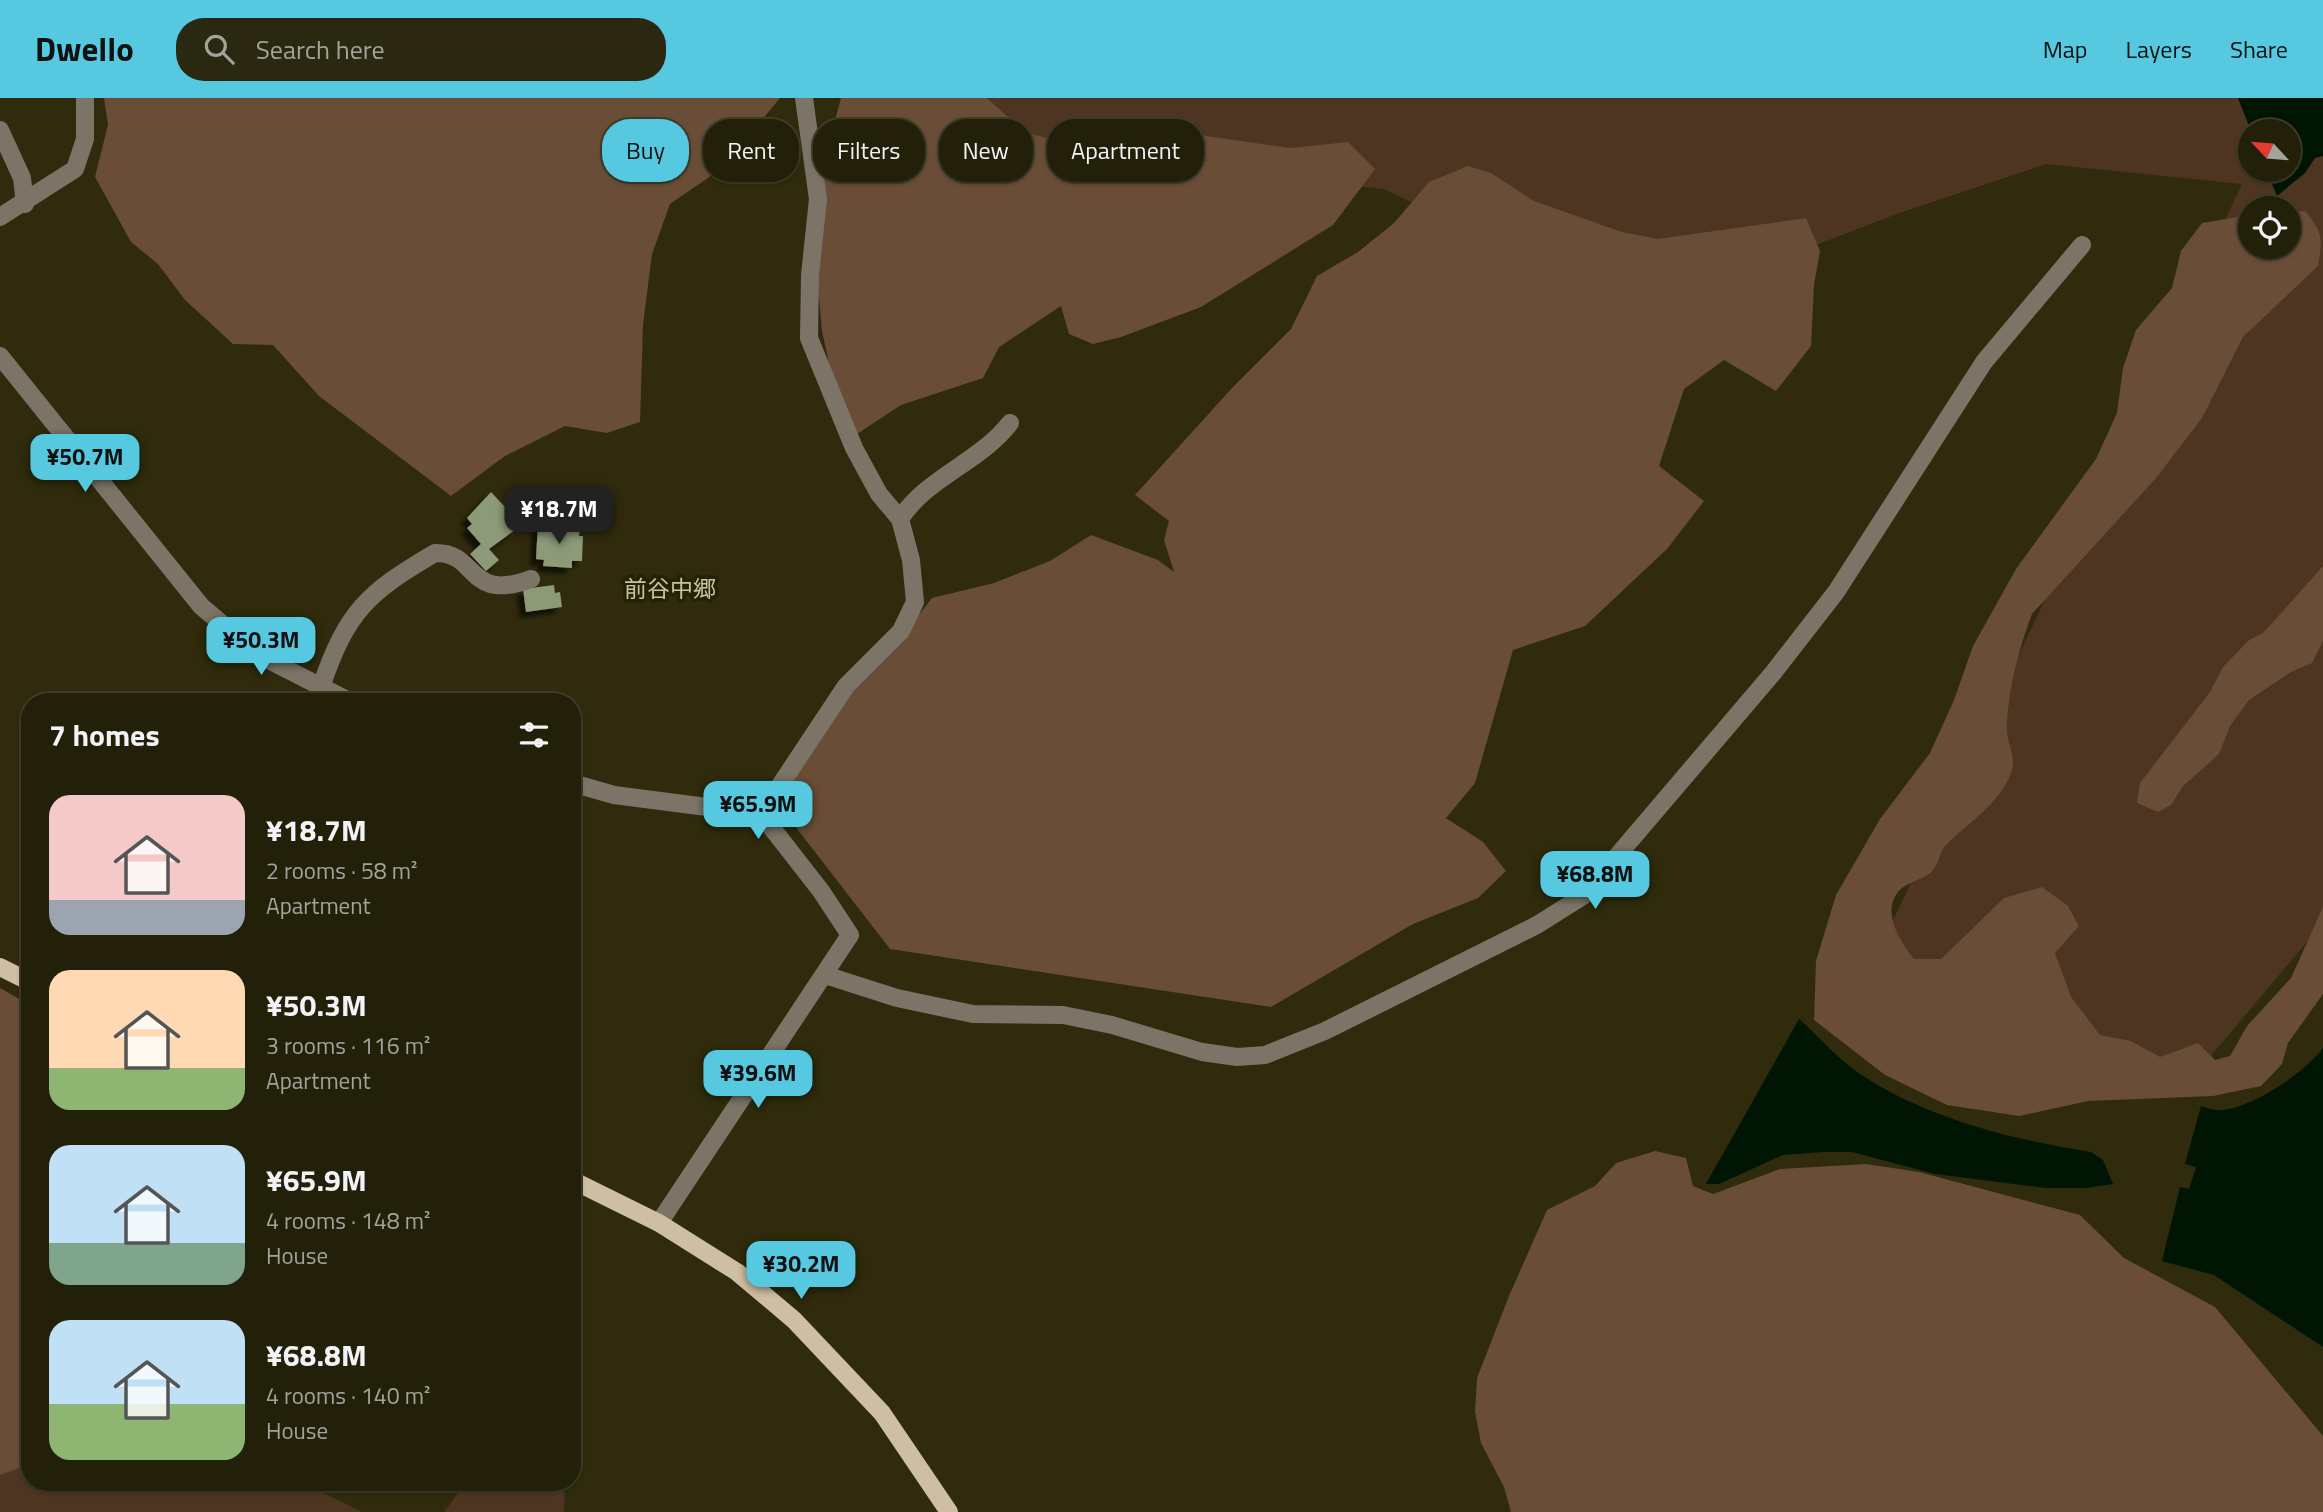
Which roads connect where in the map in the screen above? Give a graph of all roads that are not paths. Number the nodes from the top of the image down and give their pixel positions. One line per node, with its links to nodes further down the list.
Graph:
1 (85, 98): 4 (street)
2 (804, 98): 9 (street)
3 (0, 130): 4 (street)
4 (25, 204): 5 (street)
5 (0, 217)
6 (2082, 245): 16 (street)
7 (0, 356): 11 (street)
8 (1010, 423): 9 (street)
9 (900, 519): 14 (street)
10 (531, 579): 11 (street)
11 (321, 687): 12 (street)
12 (333, 693)
13 (581, 786): 14 (street)
14 (761, 814): 16 (street)
15 (0, 967): 17 (main road)
16 (825, 975): 19 (street)
17 (21, 978)
18 (581, 1184): 19 (main road)
19 (659, 1223): 20 (main road)
20 (949, 1512)

